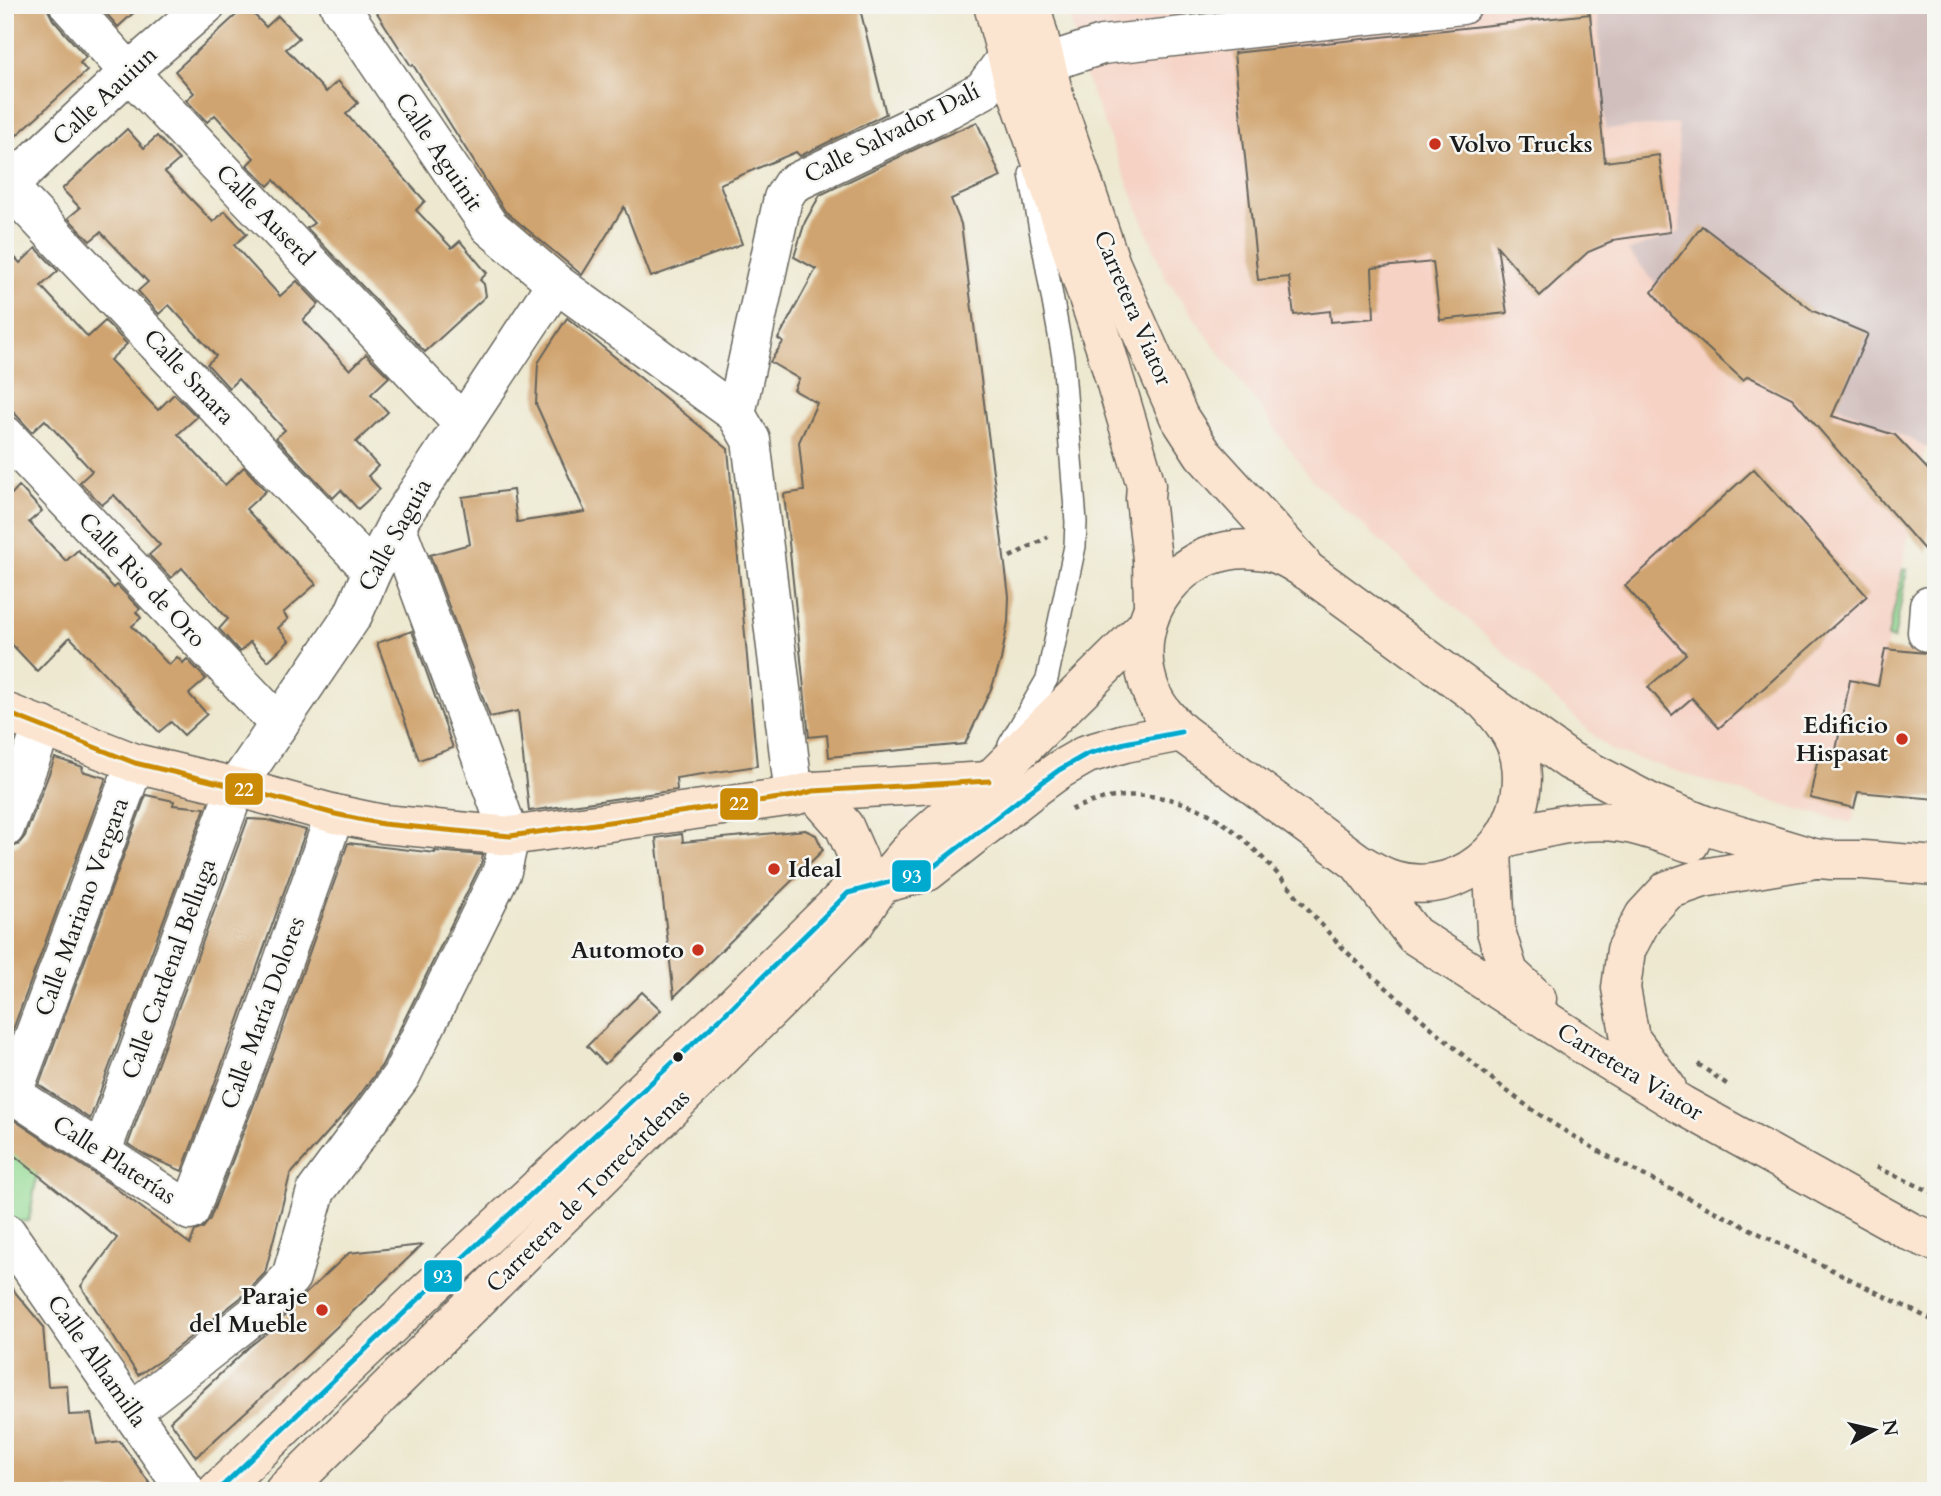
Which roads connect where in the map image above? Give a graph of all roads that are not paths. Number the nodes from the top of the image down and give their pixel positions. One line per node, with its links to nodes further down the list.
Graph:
1 (69, 5): 8 (street, Calle Auserd)
2 (206, 5): 8 (street, Calle Aauiun)
3 (340, 5): 10 (street, Calle Aguinit)
4 (993, 5): 7 (main road, Carretera Viator)
5 (1031, 5): 7 (main road, Carretera Viator)
6 (1462, 5): 7 (street)
7 (1022, 65): 11 (street, Calle Salvador Dalí); 16 (main road, Carretera Viator); 17 (main road, Carretera Viator); 24 (lane)
8 (129, 72): 9 (street, Calle Aauiun); 12 (street, Calle Auserd)
9 (6, 186): 15 (street, Calle Smara)
10 (556, 284): 11 (street); 12 (street, Calle Saguia)
11 (736, 414): 26 (street)
12 (463, 423): 14 (street, Calle Saguia)
13 (5, 435): 20 (street, Calle Rio de Oro)
14 (396, 524): 15 (street, Calle Saguia); 29 (street)
15 (372, 570): 20 (street, Calle Saguia)
16 (1309, 572): 17 (main road, Carretera de Torrecárdenas); 18 (main road)
17 (1149, 617): 22 (main road, Carretera Viator); 24 (main road, Carretera de Torrecárdenas)
18 (1484, 701): 30 (main road); 31 (main road)
19 (5, 712): 21 (main road)
20 (279, 724): 25 (street, Calle Saguia)
21 (43, 726): 23 (main road); 28 (street)
22 (1181, 732): 32 (main road, Carretera Viator); 34 (main road)
23 (135, 763): 25 (main road); 36 (street, Calle Mariano Vergara)
24 (989, 781): 26 (main road); 34 (main road, Carretera de Torrecárdenas)
25 (236, 787): 27 (main road); 38 (street, Calle Cardenal Belluga)
26 (804, 793): 29 (main road); 34 (main road)
27 (335, 814): 29 (main road); 39 (street, Calle María Dolores)
28 (5, 828)
29 (510, 836): 44 (street)
30 (1498, 846): 31 (main road); 32 (main road); 35 (main road)
31 (1817, 859): 33 (main road); 37 (main road)
32 (1356, 861): 35 (main road, Carretera Viator)
33 (1936, 866)
34 (870, 886): 42 (main road); 43 (main road, Carretera de Torrecárdenas)
35 (1593, 1051): 37 (main road, Carretera Viator)
36 (10, 1087): 38 (street, Calle Platerías)
37 (1682, 1105): 41 (main road, Carretera Viator)
38 (102, 1151): 39 (street, Calle Platerías)
39 (190, 1211)
40 (5, 1233): 44 (street, Calle Alhamilla)
41 (1936, 1242)
42 (461, 1260): 43 (main road); 46 (main road)
43 (491, 1287): 47 (main road, Carretera de Torrecárdenas)
44 (132, 1411): 45 (street, Calle Alhamilla)
45 (186, 1491)
46 (217, 1491)
47 (284, 1491)

